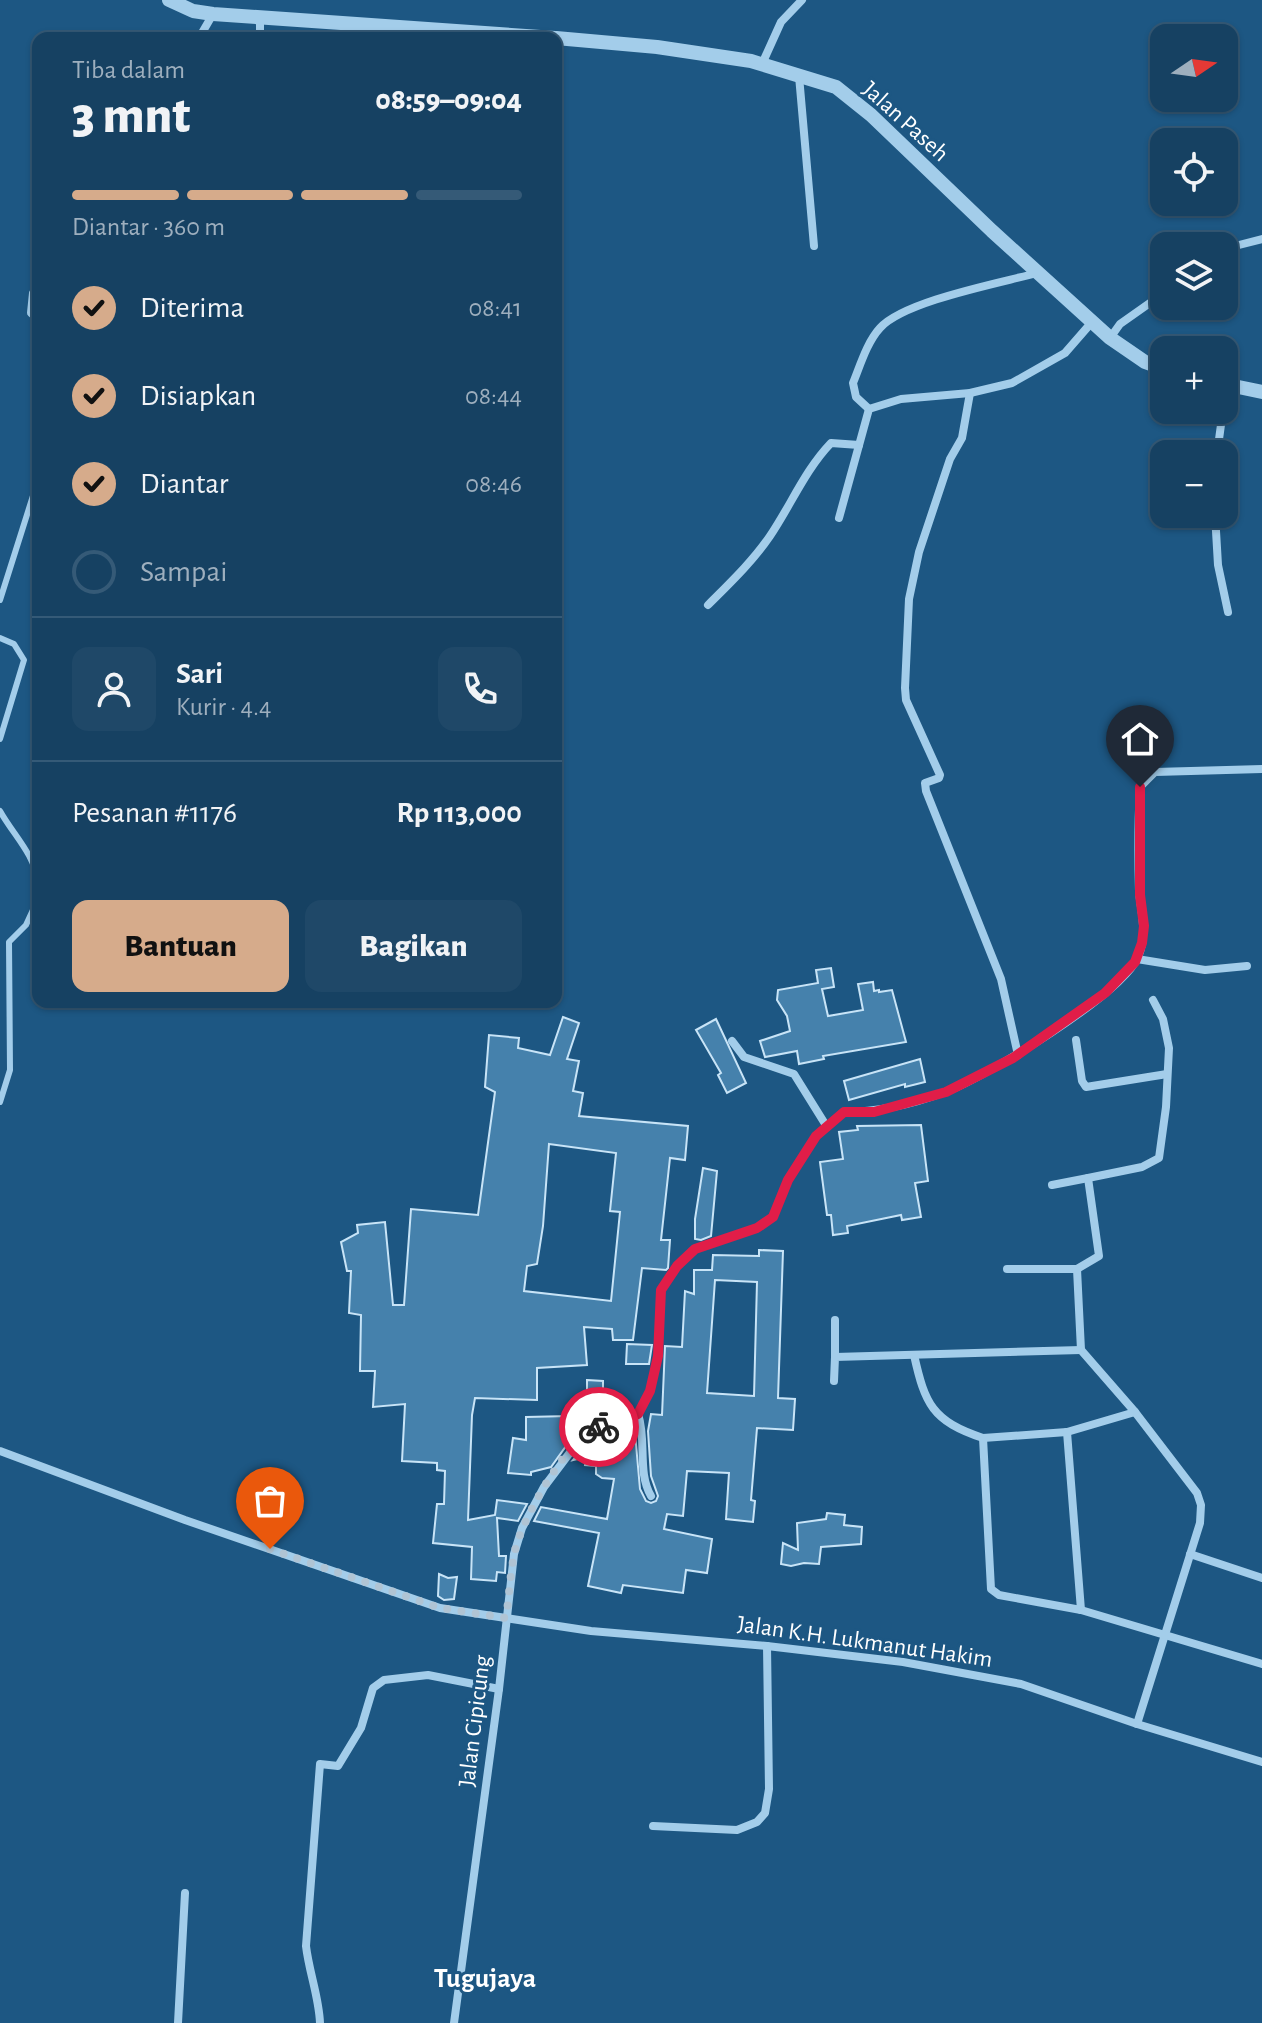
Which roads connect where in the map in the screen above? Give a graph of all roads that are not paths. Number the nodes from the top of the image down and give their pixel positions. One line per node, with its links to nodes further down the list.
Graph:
1 (169, 0): 3 (street, Jalan Paseh)
2 (802, 0): 9 (street)
3 (213, 14): 4 (street, Jalan Paseh); 5 (street)
4 (260, 17): 6 (street); 7 (street, Jalan Paseh)
5 (202, 32)
6 (260, 32)
7 (437, 32)
8 (562, 39): 9 (street, Jalan Paseh)
9 (762, 64): 10 (street, Jalan Paseh)
10 (799, 76): 13 (street); 14 (street, Jalan Paseh)
11 (1262, 239): 12 (street)
12 (1238, 245)
13 (814, 246)
14 (1037, 273): 16 (street, Jalan Paseh); 22 (street)
15 (1150, 303): 17 (street)
16 (1092, 322): 17 (street, Jalan Paseh); 21 (street)
17 (1110, 338): 18 (street, Jalan Paseh)
18 (1150, 364)
19 (1238, 390): 20 (street)
20 (1262, 392)
21 (970, 393): 22 (street); 41 (street)
22 (869, 409): 23 (street)
23 (859, 445): 25 (street); 28 (street)
24 (32, 499): 27 (lane)
25 (839, 518)
26 (1216, 528): 29 (street)
27 (0, 600)
28 (708, 605)
29 (1228, 612)
30 (0, 638): 31 (lane)
31 (0, 739)
32 (1262, 769): 36 (street)
33 (0, 811): 34 (lane)
34 (32, 859)
35 (32, 912): 43 (lane)
36 (1136, 960): 37 (street); 41 (street)
37 (1247, 966)
38 (1153, 1000): 42 (street)
39 (1076, 1040): 42 (street)
40 (732, 1041): 44 (street)
41 (1018, 1055): 44 (street)
42 (1167, 1074): 45 (street)
43 (0, 1102)
44 (827, 1127): 55 (street)
45 (1088, 1178): 46 (street); 48 (street)
46 (1052, 1185)
47 (1007, 1269): 48 (street)
48 (1077, 1269): 50 (street)
49 (835, 1320): 52 (street)
50 (1081, 1350): 51 (street); 54 (street)
51 (914, 1355): 52 (street); 57 (street)
52 (835, 1357): 53 (street)
53 (834, 1381)
54 (1135, 1412): 56 (street); 60 (street)
55 (638, 1414): 59 (street); 63 (street, Jalan Cipicung)
56 (1067, 1432): 57 (street); 62 (street)
57 (983, 1438): 62 (street)
58 (0, 1451): 63 (street, Jalan K.H. Lukmanut Hakim)
59 (651, 1496)
60 (1190, 1554): 61 (street); 64 (street)
61 (1262, 1578)
62 (1081, 1610): 64 (street)
63 (506, 1618): 65 (street, Jalan K.H. Lukmanut Hakim); 67 (street, Jalan Cipicung)
64 (1164, 1636): 66 (street); 68 (street)
65 (767, 1646): 68 (street, Jalan K.H. Lukmanut Hakim); 70 (street)
66 (1262, 1664)
67 (499, 1689): 73 (street); 74 (street, Jalan Cipicung)
68 (1137, 1724): 69 (street, Jalan K.H. Lukmanut Hakim)
69 (1262, 1762)
70 (653, 1826)
71 (185, 1893): 72 (street)
72 (178, 2023)
73 (320, 2023)
74 (454, 2023)

